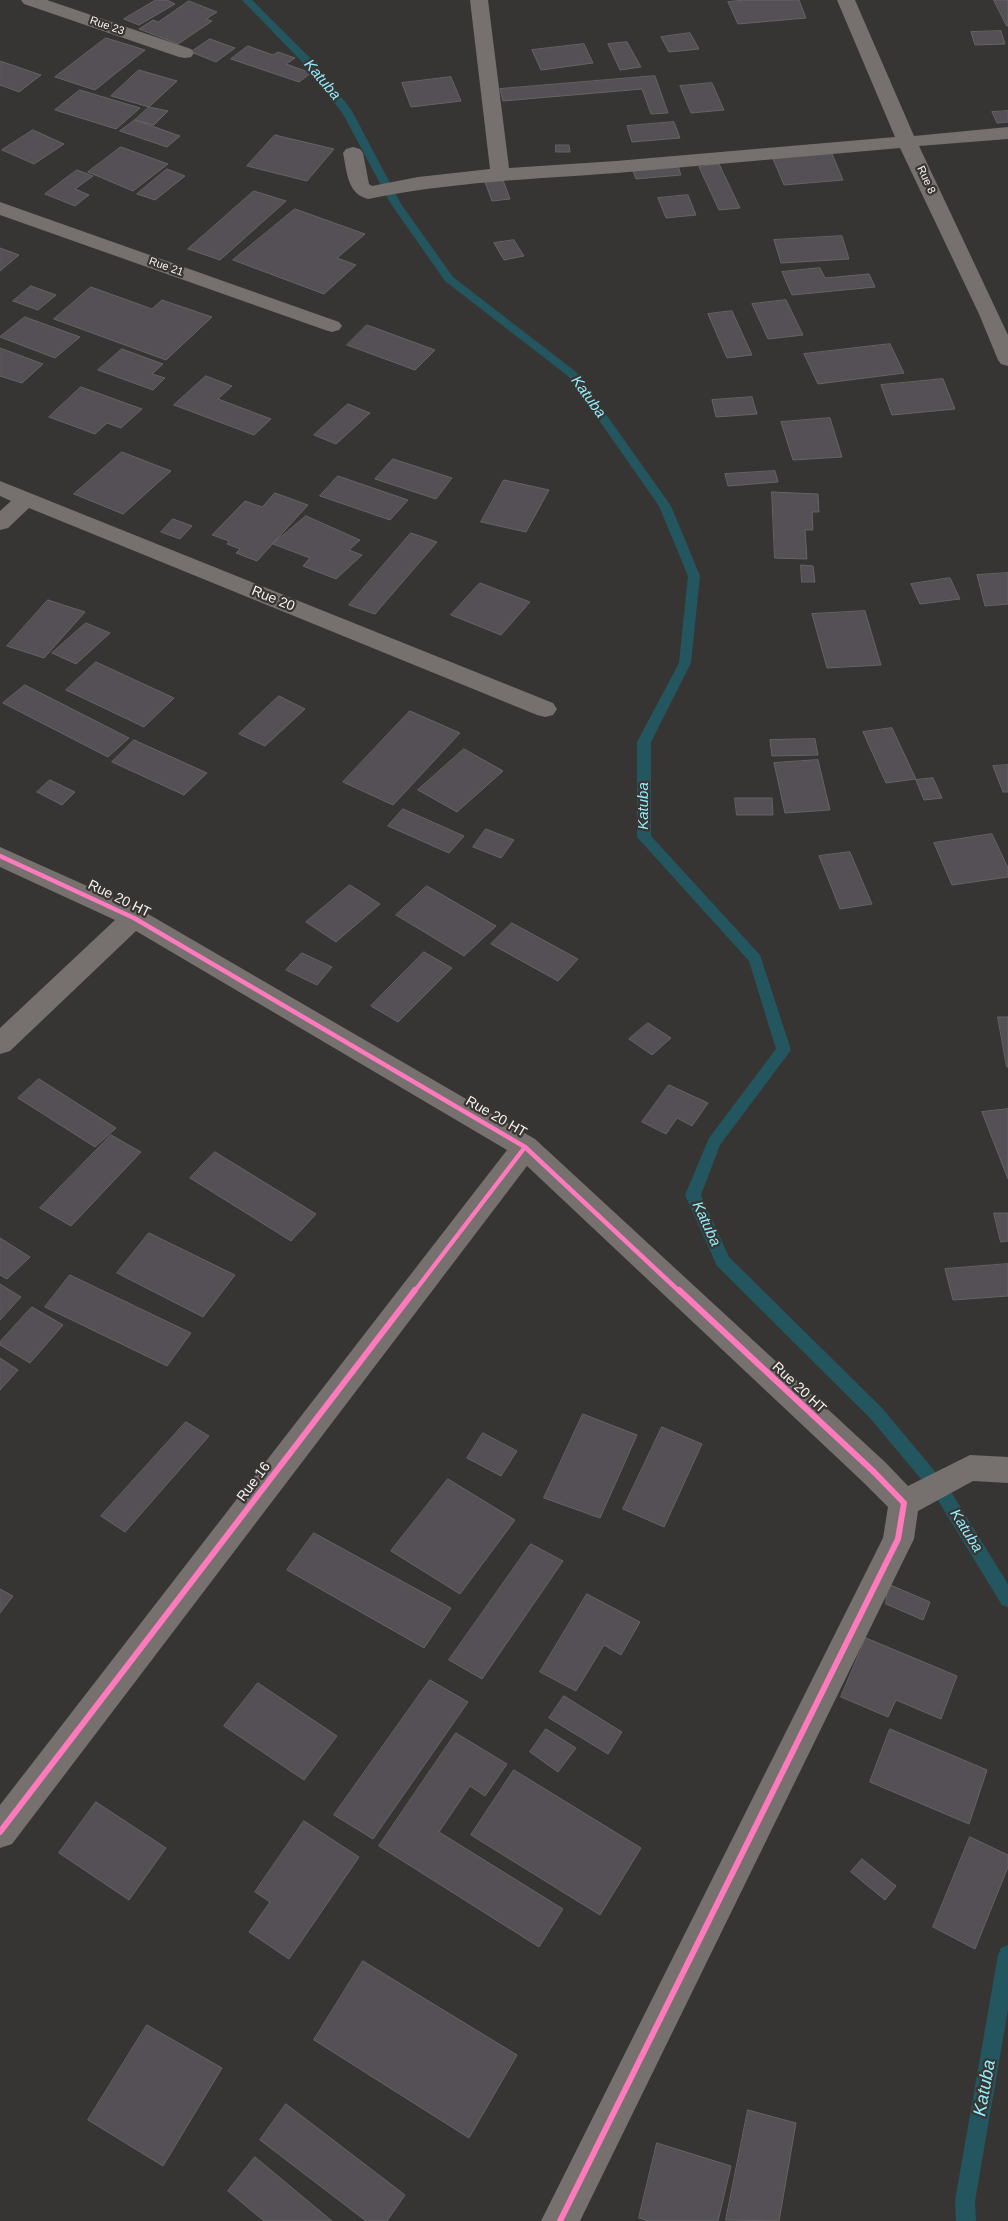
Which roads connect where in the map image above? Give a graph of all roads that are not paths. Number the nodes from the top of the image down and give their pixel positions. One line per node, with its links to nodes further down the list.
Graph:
1 (30, 0): 4 (street, Rue 23)
2 (479, 0): 8 (street)
3 (846, 0): 6 (street, Rue 8)
4 (185, 52)
5 (1008, 132): 6 (street)
6 (907, 142): 8 (street); 11 (street, Rue 8)
7 (353, 153): 8 (street)
8 (500, 174)
9 (0, 208): 10 (street, Rue 21)
10 (332, 326)
11 (1008, 360)
12 (0, 488): 13 (street, Rue 20)
13 (26, 499): 14 (street); 15 (street, Rue 20)
14 (0, 524)
15 (546, 709)
16 (0, 856): 17 (street, Rue 20 HT)
17 (134, 918): 18 (street); 19 (street, Rue 20 HT)
18 (0, 1044)
19 (525, 1147): 21 (street, Rue 20 HT); 22 (street, Rue 16)
20 (1008, 1470): 21 (street)
21 (904, 1503): 23 (street)
22 (0, 1832)
23 (560, 2221)

